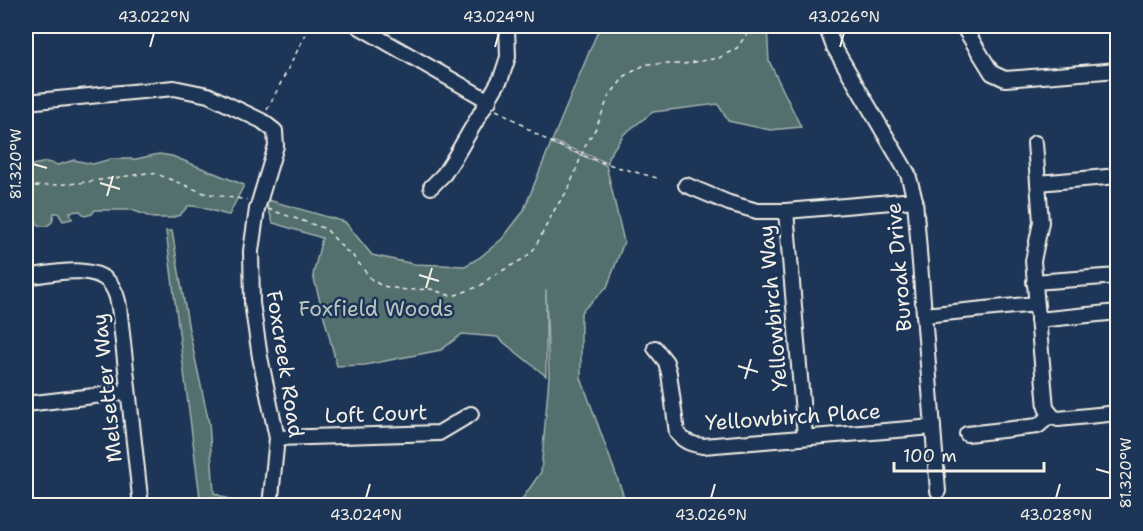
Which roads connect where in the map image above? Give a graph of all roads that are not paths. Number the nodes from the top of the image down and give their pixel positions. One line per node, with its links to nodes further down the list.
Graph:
1 (358, 26): 7 (street)
2 (507, 26): 7 (street)
3 (826, 26): 13 (street, Buroak Drive)
4 (963, 26): 5 (street)
5 (1118, 70)
6 (26, 102): 31 (street, Foxcreek Road)
7 (490, 105): 12 (street)
8 (1035, 143): 10 (street)
9 (1118, 176): 10 (street)
10 (1038, 183): 17 (street)
11 (686, 185): 14 (street)
12 (431, 187)
13 (915, 200): 14 (street); 20 (street, Buroak Drive)
14 (786, 211): 30 (street, Yellowbirch Way)
15 (1118, 276): 17 (street)
16 (26, 277): 23 (street, Melsetter Way)
17 (1034, 282): 18 (street)
18 (1036, 304): 20 (street); 21 (street)
19 (1118, 312): 21 (street)
20 (924, 315): 28 (street, Buroak Drive)
21 (1038, 320): 27 (street)
22 (655, 348): 30 (street, Yellowbirch Place)
23 (128, 392): 24 (street); 33 (street, Melsetter Way)
24 (26, 404)
25 (1118, 413): 27 (street)
26 (471, 414): 31 (street, Loft Court)
27 (1051, 415): 29 (street)
28 (933, 427): 30 (street, Yellowbirch Place); 32 (street, Buroak Drive)
29 (967, 434)
30 (805, 437)
31 (277, 438): 34 (street, Foxcreek Road)
32 (938, 492)
33 (141, 506)
34 (270, 506)

